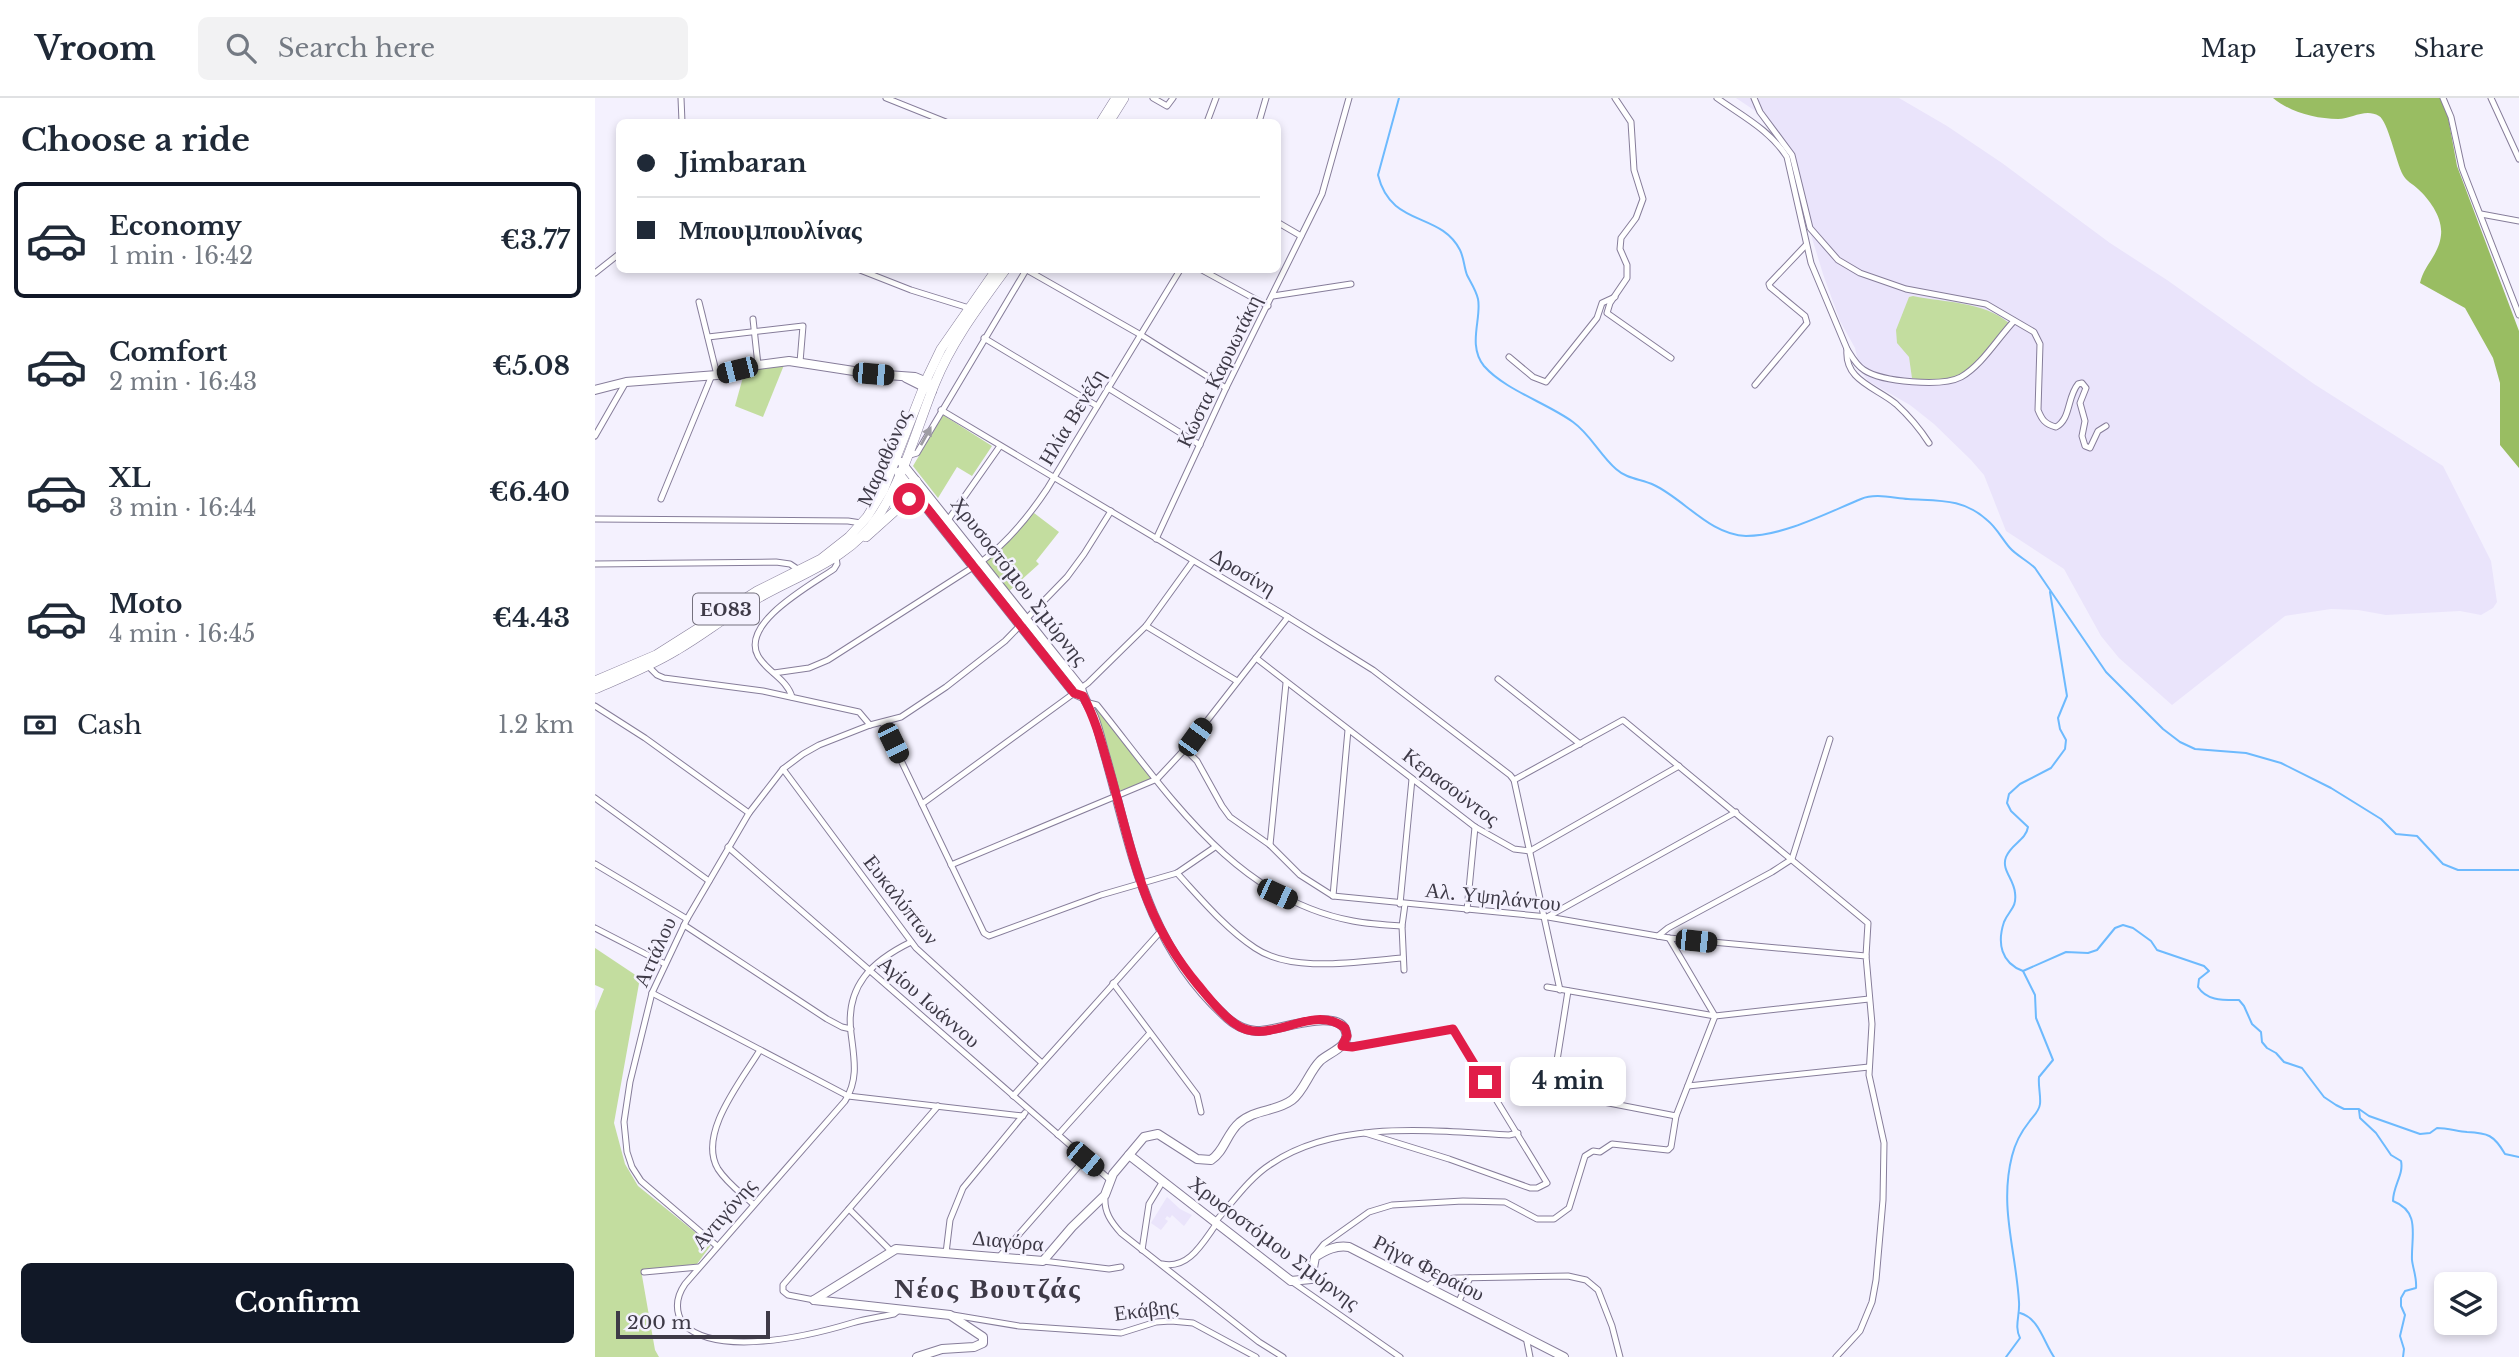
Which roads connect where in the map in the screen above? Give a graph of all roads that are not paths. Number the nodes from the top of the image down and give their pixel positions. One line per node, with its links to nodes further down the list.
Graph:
1 (681, 98): 15 (street)
2 (886, 98): 16 (street)
3 (1116, 98): 17 (main road)
4 (1124, 98): 18 (main road)
5 (1153, 98): 6 (street)
6 (1173, 98)
7 (1216, 98): 19 (street)
8 (1266, 98): 20 (street)
9 (1349, 98): 25 (street, Κώστα Καρυωτάκη)
10 (1615, 98): 38 (street)
11 (1717, 98): 26 (street)
12 (1754, 98): 44 (street)
13 (2443, 98): 22 (street)
14 (2491, 98): 21 (street)
15 (682, 119)
16 (938, 119)
17 (1110, 119)
18 (1111, 119)
19 (1208, 119)
20 (1260, 119)
21 (2519, 159)
22 (2481, 214): 23 (street); 42 (street)
23 (2519, 221)
24 (1281, 224): 25 (street)
25 (1301, 236): 37 (street, Κώστα Καρυωτάκη)
26 (1806, 245): 49 (street); 56 (street)
27 (616, 256): 28 (street)
28 (595, 273)
29 (868, 273): 41 (street)
30 (994, 273): 41 (main road, Μαραθώνος / ΕΟ83)
31 (1003, 273): 57 (main road, Μαραθώνος / ΕΟ83)
32 (1024, 273): 48 (street)
33 (1031, 273): 46 (street)
34 (1178, 273): 46 (street, Ηλία Βενέζη)
35 (1208, 273): 40 (street)
36 (1351, 284): 37 (street)
37 (1273, 296): 40 (street, Κώστα Καρυωτάκη)
38 (1615, 297): 50 (street); 51 (street)
39 (699, 302): 47 (street)
40 (1268, 306): 59 (street, Κώστα Καρυωτάκη)
41 (968, 308): 57 (main road, Μαραθώνος / ΕΟ83)
42 (2519, 316)
43 (753, 318): 45 (street)
44 (2014, 321): 49 (street); 63 (street)
45 (755, 332): 47 (street); 52 (street); 53 (street)
46 (1141, 335): 58 (street, Ηλία Βενέζη); 59 (street)
47 (708, 337): 54 (street)
48 (984, 338): 61 (street); 62 (street)
49 (1847, 349): 65 (street)
50 (1510, 357)
51 (1671, 358)
52 (800, 362): 53 (street); 57 (street)
53 (758, 365): 54 (street)
54 (715, 375): 55 (street); 72 (street)
55 (626, 382): 60 (street); 64 (street)
56 (1755, 385)
57 (929, 386): 68 (main road, Μαραθώνος / ΕΟ83)
58 (1108, 388): 61 (street, Ηλία Βενέζη); 66 (street)
59 (1226, 388): 66 (street, Κώστα Καρυωτάκη)
60 (595, 390)
61 (1097, 406): 69 (street, Ηλία Βενέζη)
62 (941, 410): 67 (street, Δροσίνη); 68 (street, one-way to 62)
63 (2106, 426)
64 (595, 436)
65 (1929, 443)
66 (1200, 445): 77 (street, Κώστα Καρυωτάκη)
67 (1000, 446): 69 (street, Δροσίνη); 75 (street)
68 (900, 464): 70 (street, Χρυσοστόμου Σμύρνης); 71 (street, Χρυσοστόμου Σμύρνης); 76 (main road, Μαραθώνος / ΕΟ83); 78 (main road, Μαραθώνος / ΕΟ83)
69 (1054, 479): 73 (street, Δροσίνη); 82 (street, Ηλία Βενέζη)
70 (916, 481): 71 (main road); 75 (street, Χρυσοστόμου Σμύρνης)
71 (915, 493): 78 (main road); 82 (street, Χρυσοστόμου Σμύρνης)
72 (661, 499)
73 (1111, 511): 77 (street, Δροσίνη); 85 (street, Αττάλου)
74 (595, 519): 76 (street)
75 (948, 520): 82 (street, Χρυσοστόμου Σμύρνης)
76 (862, 524): 83 (main road, Μαραθώνος / ΕΟ83)
77 (1156, 539): 80 (street, Δροσίνη)
78 (854, 543): 79 (main road, Μαραθώνος / ΕΟ83)
79 (836, 556): 88 (main road, Μαραθώνος / ΕΟ83); 89 (street)
80 (1193, 561): 84 (street, Δροσίνη); 86 (street)
81 (595, 564): 83 (street)
82 (977, 564): 85 (street, Χρυσοστόμου Σμύρνης); 89 (street, Ηλία Βενέζη)
83 (799, 570): 91 (main road, Μαραθώνος / ΕΟ83)
84 (1288, 617): 87 (street); 108 (street, Δροσίνη)
85 (1025, 623): 95 (street, Χρυσοστόμου Σμύρνης); 98 (street, Αττάλου)
86 (1146, 626): 92 (street); 95 (street)
87 (1256, 658): 92 (street); 93 (street, Κερασούντος)
88 (648, 666): 94 (main road, Μαραθώνος / ΕΟ83); 96 (street)
89 (774, 673): 96 (street)
90 (1498, 679): 102 (street)
91 (595, 681)
92 (1237, 681): 103 (street)
93 (1286, 683): 100 (street, Κερασούντος); 115 (street)
94 (595, 689)
95 (1082, 692): 106 (street); 109 (street, Χρυσοστόμου Σμύρνης); 111 (street)
96 (792, 697): 99 (street)
97 (595, 705): 113 (street)
98 (883, 723): 99 (street, Αττάλου); 111 (street)
99 (870, 725): 105 (street, Αττάλου)
100 (1348, 730): 107 (street, Κερασούντος); 125 (street)
101 (1830, 739): 119 (street)
102 (1580, 744): 104 (street); 108 (street)
103 (1185, 749): 106 (street); 115 (street, Αλ. Υψηλάντου)
104 (1679, 766): 112 (street); 118 (street)
105 (783, 769): 113 (street, Αττάλου); 135 (street, Ευκαλύπτων)
106 (1157, 779): 109 (street); 117 (street)
107 (1412, 779): 114 (street, Κερασούντος); 126 (street)
108 (1514, 780): 118 (street)
109 (1116, 796): 121 (street); 124 (street, Χρυσοστόμου Σμύρνης)
110 (595, 798): 123 (street)
111 (922, 804): 121 (street)
112 (1736, 812): 119 (street); 128 (street)
113 (749, 813): 116 (street, Αττάλου)
114 (1475, 827): 118 (street, Κερασούντος); 127 (street)
115 (1270, 845): 125 (street, Αλ. Υψηλάντου)
116 (728, 847): 123 (street, Αττάλου); 139 (street, Αγίου Ιωάννου)
117 (1215, 847): 122 (street); 130 (street)
118 (1530, 851): 128 (street)
119 (1792, 859): 133 (street); 136 (street)
120 (595, 864): 129 (street)
121 (951, 865): 124 (street)
122 (1177, 873): 124 (street); 137 (street)
123 (709, 881): 129 (street, Αττάλου)
124 (1140, 884): 132 (street, Χρυσοστόμου Σμύρνης)
125 (1333, 896): 126 (street, Αλ. Υψηλάντου)
126 (1402, 904): 127 (street, Αλ. Υψηλάντου); 130 (street)
127 (1467, 910): 128 (street, Αλ. Υψηλάντου)
128 (1546, 917): 133 (street, Αλ. Υψηλάντου); 143 (street)
129 (686, 922): 138 (street, Αττάλου); 148 (street)
130 (1402, 926): 137 (street)
131 (595, 928): 138 (street)
132 (1160, 932): 141 (street); 150 (street, Χρυσοστόμου Σμύρνης)
133 (1658, 936): 134 (street, Αλ. Υψηλάντου)
134 (1669, 938): 136 (street, Αλ. Υψηλάντου); 147 (street)
135 (911, 942): 139 (street, Αντιγόνης); 152 (street, Ευκαλύπτων)
136 (1863, 956): 146 (street)
137 (1403, 958): 140 (street)
138 (665, 964): 145 (street, Αττάλου)
139 (868, 970): 148 (street, Αντιγόνης); 156 (street, Αγίου Ιωάννου)
140 (1404, 970)
141 (1112, 983): 149 (street); 152 (street)
142 (1547, 988): 143 (street)
143 (1560, 990): 144 (street)
144 (1568, 991): 147 (street); 161 (street)
145 (652, 993): 151 (street); 173 (street, Αττάλου)
146 (1869, 999): 147 (street); 153 (street)
147 (1715, 1016): 154 (street)
148 (851, 1029): 155 (street, Αντιγόνης)
149 (1150, 1033): 159 (street); 164 (street)
150 (1342, 1046): 163 (street); 165 (street, Χρυσοστόμου Σμύρνης)
151 (760, 1050): 155 (street); 170 (street)
152 (1042, 1063): 156 (street)
153 (1869, 1068): 154 (street); 201 (street)
154 (1688, 1086): 161 (street)
155 (848, 1096): 157 (street); 170 (street, Αντιγόνης)
156 (1013, 1096): 158 (street, Αγίου Ιωάννου)
157 (938, 1106): 160 (street); 171 (street)
158 (1028, 1110): 160 (street); 164 (street, Αγίου Ιωάννου)
159 (1201, 1112)
160 (1023, 1116): 176 (street)
161 (1676, 1116): 178 (street)
162 (1365, 1133): 163 (street); 163 (street); 172 (street)
163 (1518, 1133)
164 (1058, 1135): 166 (street, Αγίου Ιωάννου)
165 (1129, 1155): 167 (street, Χρυσοστόμου Σμύρνης); 168 (street, Χρυσοστόμου Σμύρνης)
166 (1085, 1159): 167 (street, Αγίου Ιωάννου); 177 (street)
167 (1109, 1179): 169 (street)
168 (1163, 1181): 172 (street, Χρυσοστόμου Σμύρνης); 174 (street)
169 (1105, 1195): 174 (street); 179 (street)
170 (753, 1204): 173 (street, Αντιγόνης)
171 (849, 1209): 175 (street); 187 (street, Εκάβης)
172 (1216, 1222): 180 (street); 185 (street, Χρυσοστόμου Σμύρνης)
173 (717, 1245): 181 (street, Αντιγόνης)
174 (1142, 1250): 180 (street)
175 (891, 1251): 176 (street, Διαγόρα); 187 (street)
176 (946, 1253): 177 (street, Διαγόρα)
177 (999, 1257): 179 (street, Διαγόρα)
178 (1315, 1257): 185 (street); 186 (street, Ρήγα Φεραίου)
179 (1043, 1261): 182 (street, Διαγόρα)
180 (1159, 1263): 196 (street)
181 (699, 1267): 183 (street); 192 (street, Αντιγόνης)
182 (1121, 1267)
183 (644, 1272)
184 (1470, 1278): 186 (street); 188 (street); 200 (street)
185 (1291, 1281): 197 (street, Χρυσοστόμου Σμύρνης)
186 (1426, 1287): 188 (street, Ρήγα Φεραίου)
187 (814, 1300): 189 (street, Εκάβης)
188 (1458, 1303): 191 (street, Ρήγα Φεραίου)
189 (898, 1310): 190 (street, Εκάβης); 193 (street)
190 (950, 1315): 194 (street); 195 (street, Εκάβης)
191 (1526, 1337): 198 (street); 199 (street, Ρήγα Φεραίου)
192 (718, 1348)
193 (771, 1348)
194 (917, 1357)
195 (1256, 1357)
196 (1283, 1357)
197 (1400, 1357)
198 (1530, 1357)
199 (1564, 1357)
200 (1620, 1357)
201 (1836, 1357)

